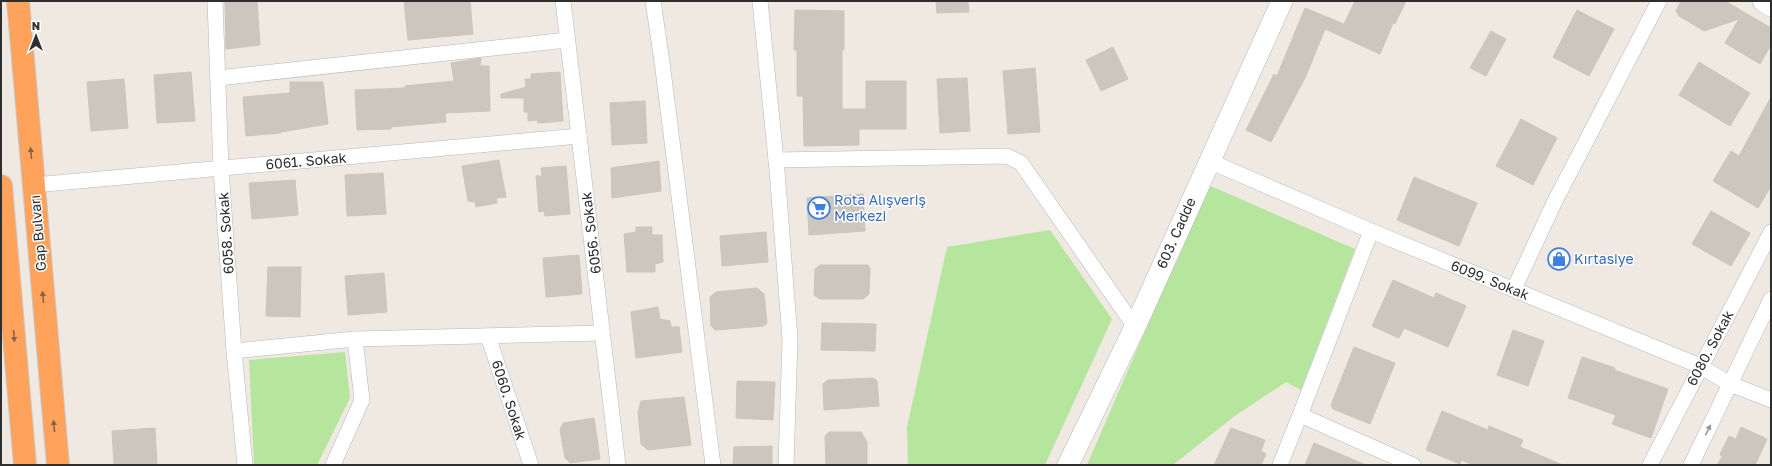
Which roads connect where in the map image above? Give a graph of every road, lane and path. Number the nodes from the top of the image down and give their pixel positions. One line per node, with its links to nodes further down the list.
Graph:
1 (18, 1): 17 (highway, Gap Bulvarı, one-way to 1)
2 (215, 1): 11 (street, 6058. Sokak)
3 (563, 1): 10 (street, 6056. Sokak)
4 (653, 1): 37 (street)
5 (760, 1): 13 (street)
6 (1282, 1): 14 (street, 603. Cadde)
7 (1659, 1): 20 (street)
8 (1763, 1): 9 (street)
9 (1771, 6)
10 (567, 40): 11 (street); 12 (street, 6056. Sokak)
11 (218, 78): 15 (street, 6058. Sokak)
12 (579, 136): 15 (street, 6061. Sokak); 23 (street, 6056. Sokak)
13 (776, 160): 22 (street); 38 (street)
14 (1209, 161): 18 (street, 6099. Sokak); 22 (street, 603. Cadde)
15 (221, 168): 17 (street, 6061. Sokak); 26 (street, 6058. Sokak)
16 (1, 186): 31 (highway, one-way to 31)
17 (34, 186): 32 (highway, Gap Bulvarı, one-way to 17)
18 (1371, 231): 20 (street, 6099. Sokak); 30 (street)
19 (1771, 232): 27 (street, 6080. Sokak)
20 (1514, 289): 27 (street, 6099. Sokak)
21 (1771, 299): 28 (street)
22 (1135, 326): 39 (street, 603. Cadde)
23 (602, 333): 24 (street); 36 (street, 6056. Sokak)
24 (488, 336): 25 (street); 35 (street, 6060. Sokak)
25 (355, 338): 26 (street); 34 (street)
26 (234, 351): 33 (street, 6058. Sokak)
27 (1700, 366): 28 (street, 6099. Sokak); 42 (street, 6080. Sokak)
28 (1730, 384): 29 (street, 6099. Sokak); 43 (street, one-way to 28)
29 (1771, 400)
30 (1300, 415): 40 (street); 41 (street)
31 (25, 465)
32 (58, 465)
33 (245, 465)
34 (333, 465)
35 (531, 465)
36 (618, 465)
37 (713, 465)
38 (786, 465)
39 (1068, 465)
40 (1280, 465)
41 (1413, 465)
42 (1650, 465)
43 (1691, 465)

